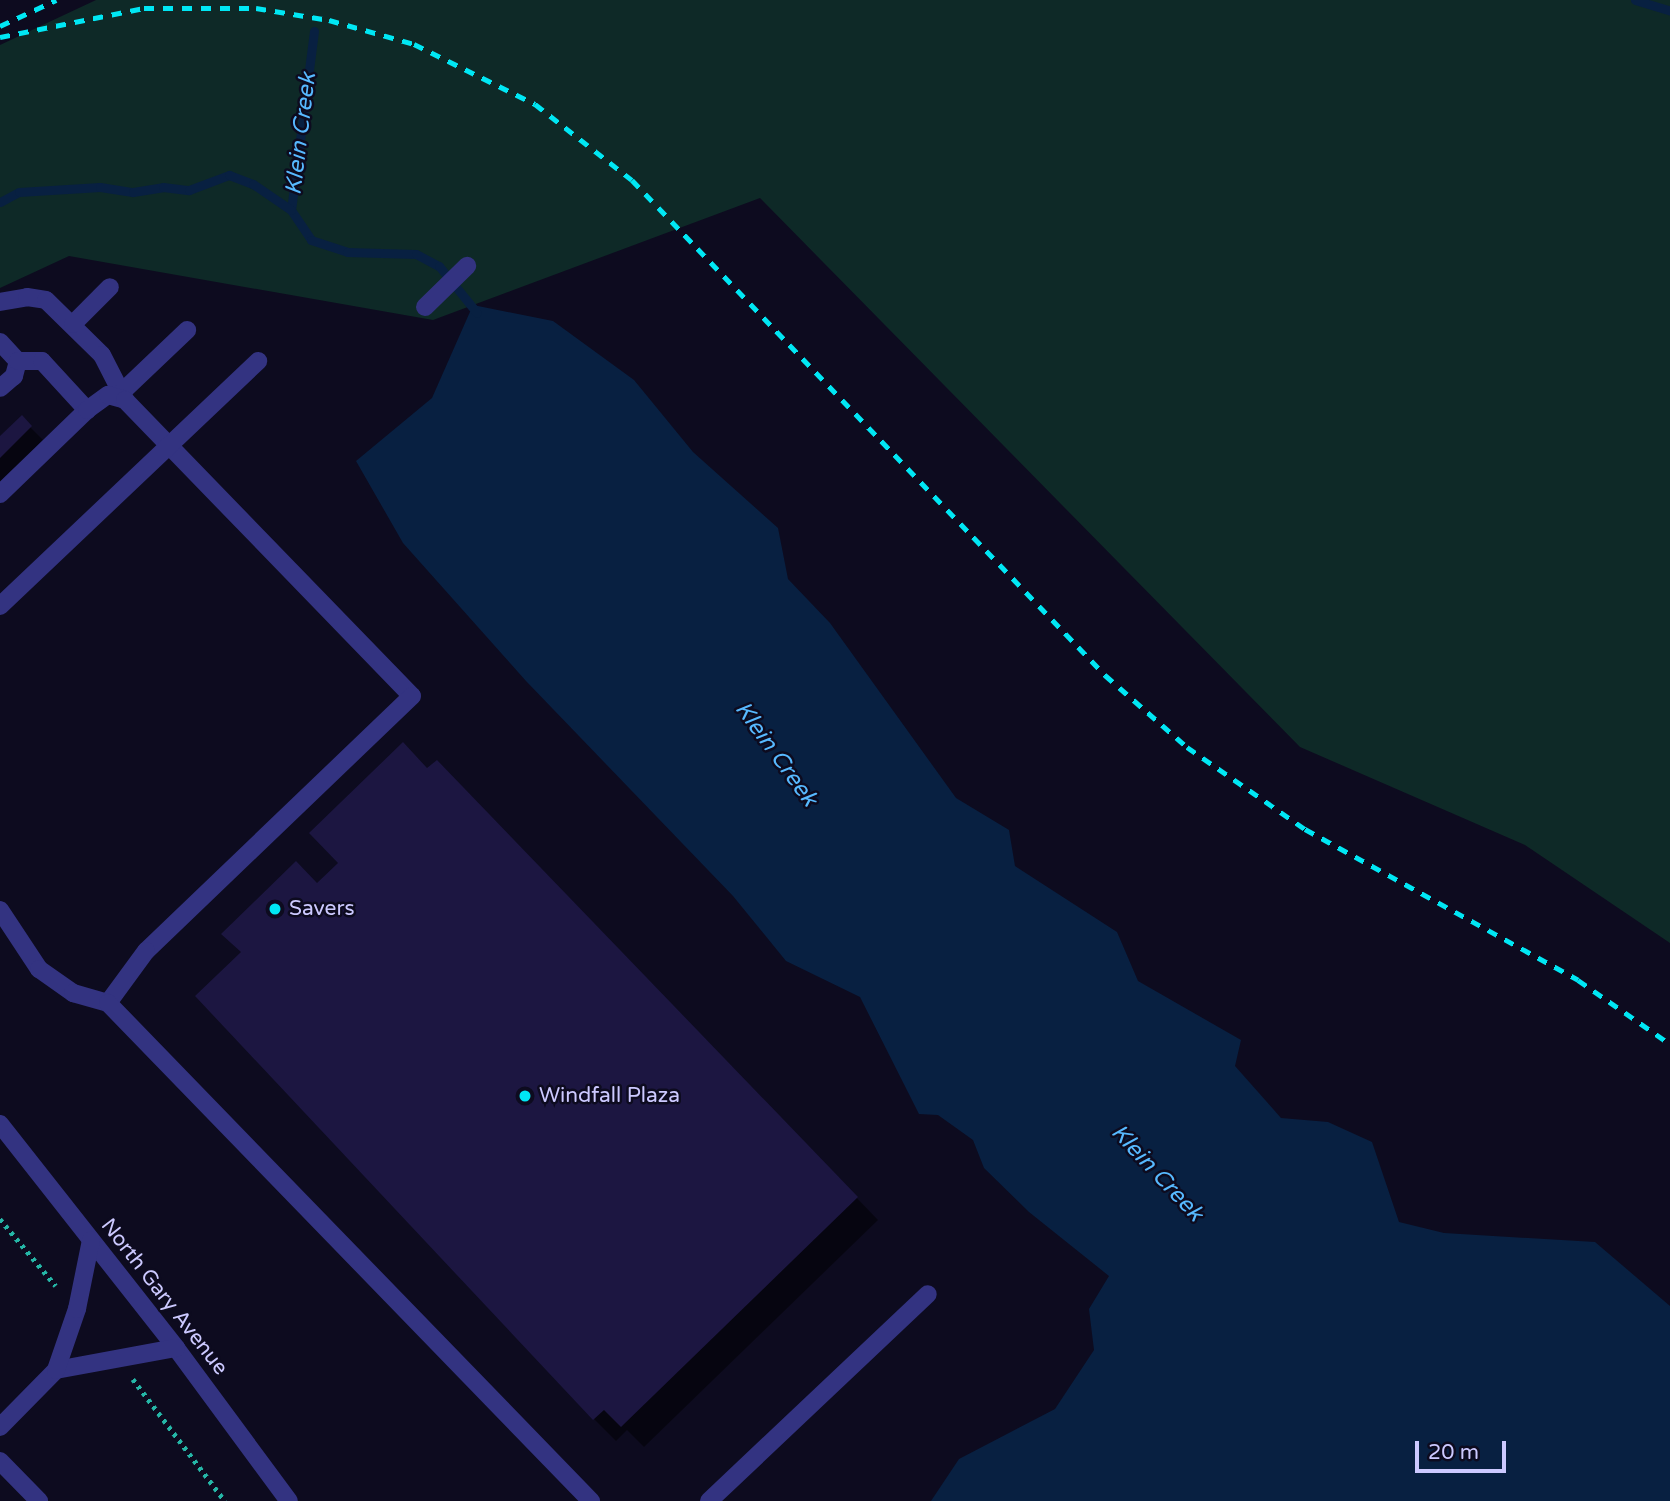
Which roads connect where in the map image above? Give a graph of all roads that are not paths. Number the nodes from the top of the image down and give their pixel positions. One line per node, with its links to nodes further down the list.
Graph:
1 (467, 266): 4 (street)
2 (110, 287): 5 (street)
3 (0, 302): 5 (street)
4 (425, 307)
5 (73, 324): 11 (street)
6 (187, 330): 11 (street)
7 (0, 342): 8 (street)
8 (18, 361): 10 (street); 12 (street)
9 (258, 361): 13 (street)
10 (0, 388)
11 (123, 396): 12 (street); 13 (street)
12 (87, 410): 14 (street)
13 (170, 444): 15 (street); 17 (street)
14 (0, 494)
15 (0, 606)
16 (0, 910): 17 (street)
17 (108, 1003): 27 (street)
18 (0, 1124): 19 (street, North Gary Avenue)
19 (91, 1240): 21 (street, North Gary Avenue); 22 (street)
20 (928, 1294): 28 (street)
21 (176, 1348): 22 (street); 26 (street, North Gary Avenue)
22 (56, 1370): 23 (street)
23 (0, 1427)
24 (0, 1461): 25 (street)
25 (39, 1501)
26 (289, 1501)
27 (591, 1501)
28 (709, 1501)

